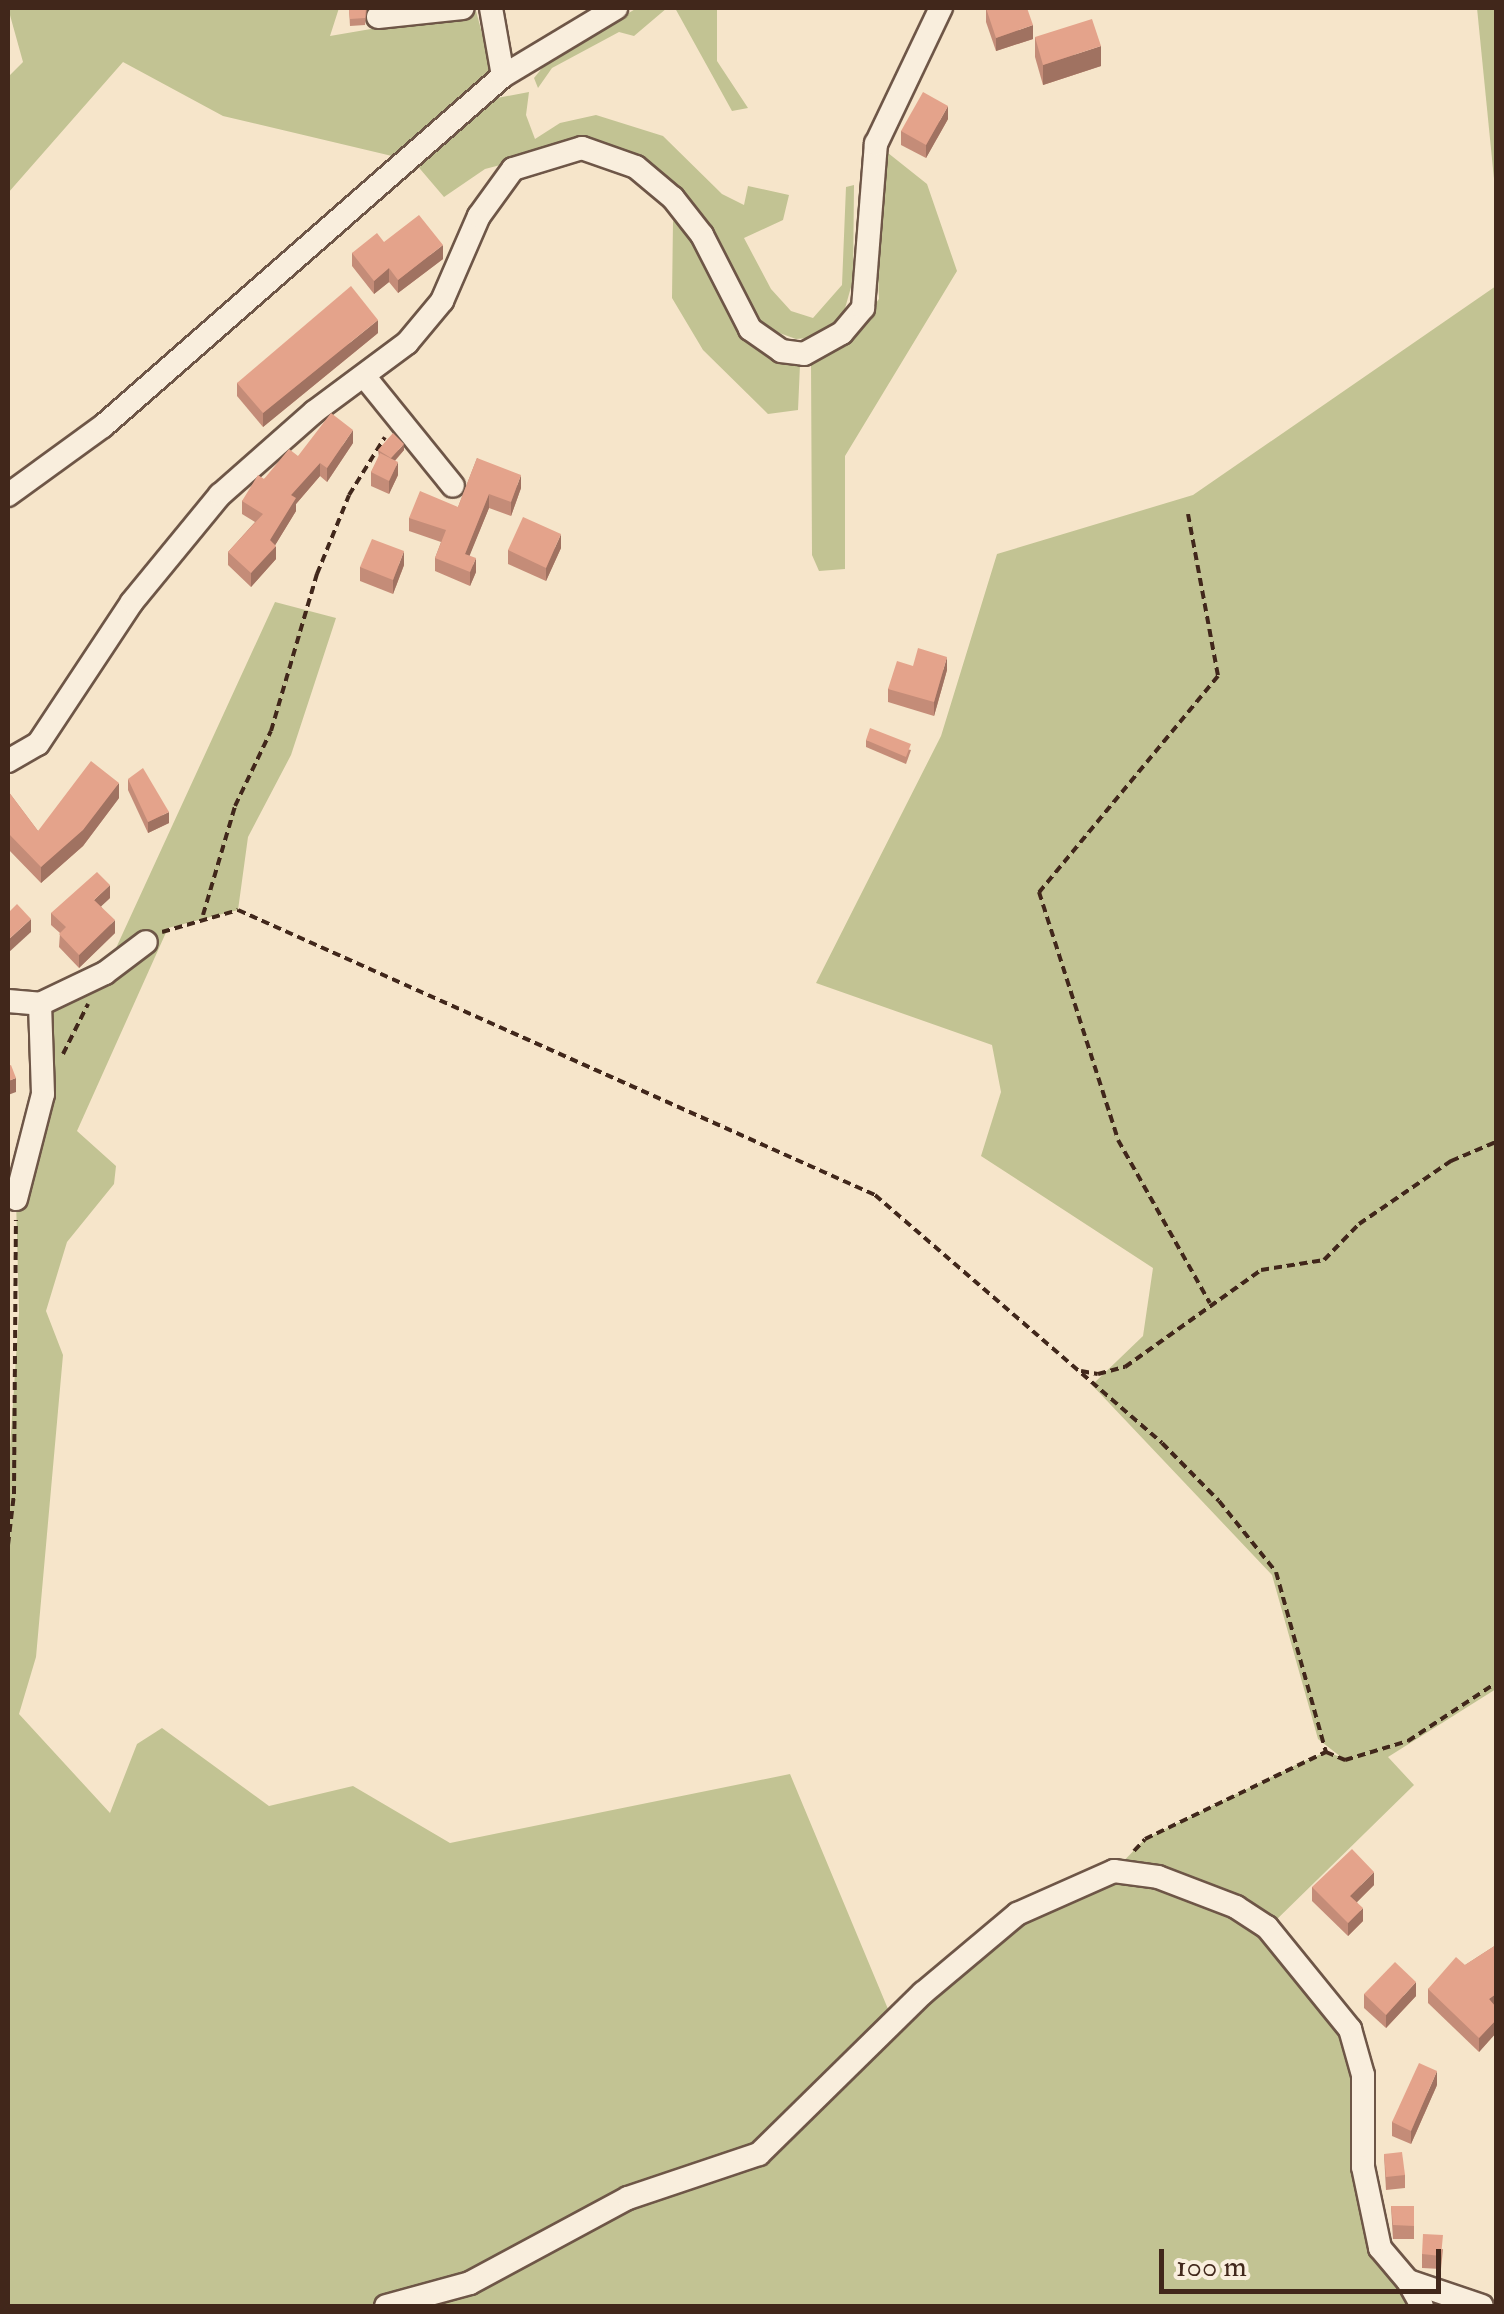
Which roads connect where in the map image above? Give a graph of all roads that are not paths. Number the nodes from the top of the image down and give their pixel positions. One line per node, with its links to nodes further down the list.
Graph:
1 (463, 8): 5 (street)
2 (491, 8): 6 (street)
3 (616, 8): 6 (street)
4 (941, 8): 7 (street)
5 (378, 17)
6 (503, 76): 9 (street)
7 (364, 376): 8 (street); 10 (street)
8 (453, 486)
9 (8, 495)
10 (8, 761)
11 (146, 942): 13 (street)
12 (8, 1001): 13 (street)
13 (40, 1004): 14 (street)
14 (16, 1198)
15 (1408, 2281): 16 (street); 17 (street); 18 (street)
16 (386, 2306)
17 (1422, 2306)
18 (1482, 2306)

